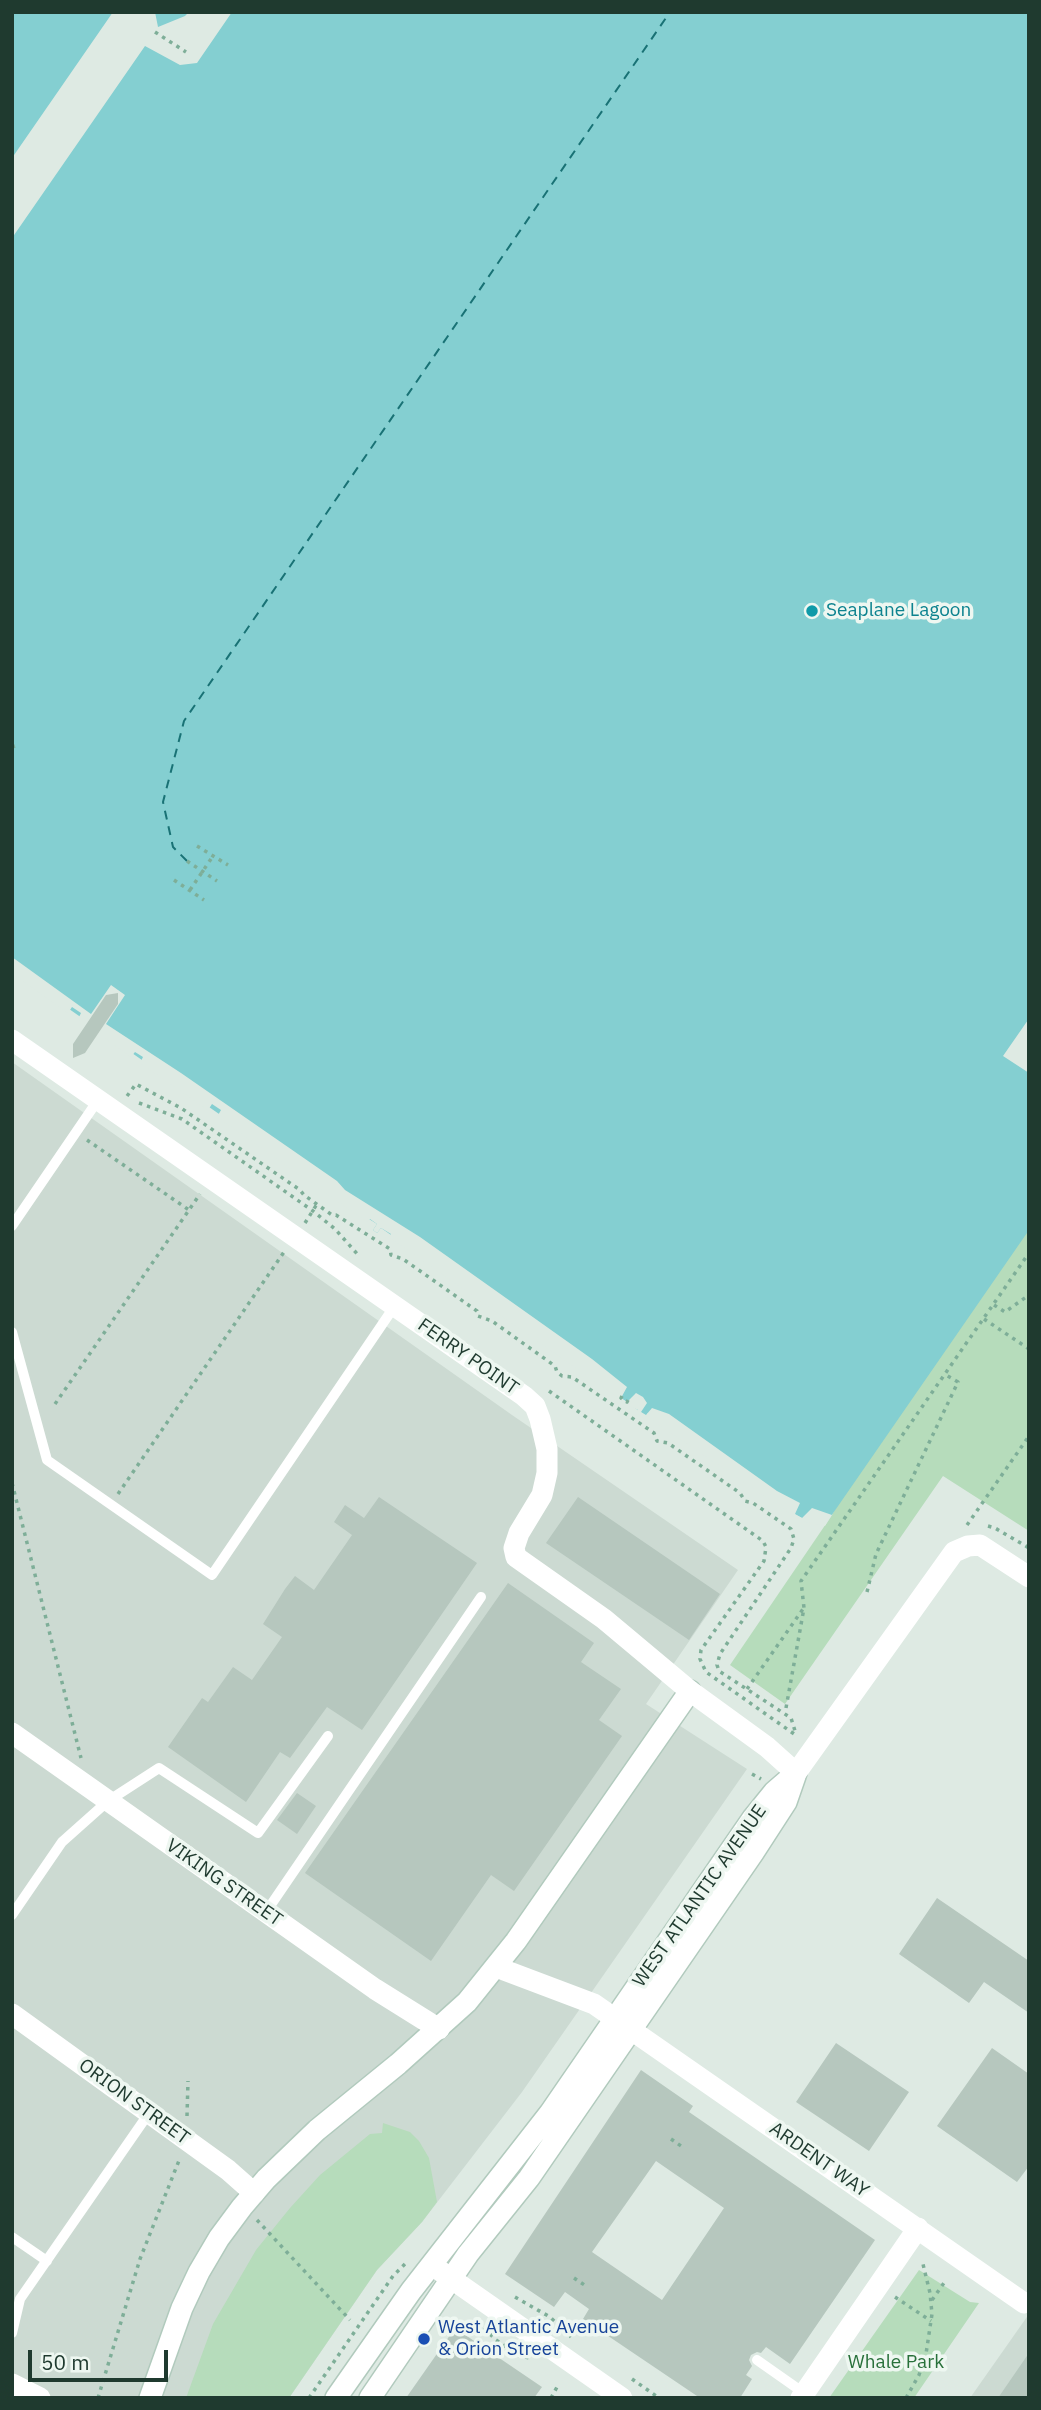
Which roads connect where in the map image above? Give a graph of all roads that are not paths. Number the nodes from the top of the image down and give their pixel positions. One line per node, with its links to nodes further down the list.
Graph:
1 (12, 1040): 2 (street, FERRY POINT)
2 (98, 1100): 3 (lane); 4 (street, FERRY POINT)
3 (12, 1226)
4 (394, 1307): 5 (lane); 8 (street, FERRY POINT)
5 (12, 1332)
6 (1029, 1577): 11 (street, WEST ATLANTIC AVENUE)
7 (481, 1598): 13 (lane)
8 (690, 1691): 11 (street, FERRY POINT); 15 (street)
9 (12, 1733): 12 (street, VIKING STREET)
10 (328, 1736): 12 (lane)
11 (796, 1773): 17 (street, WEST ATLANTIC AVENUE)
12 (108, 1801): 13 (street, VIKING STREET); 14 (lane)
13 (266, 1912): 18 (street, VIKING STREET)
14 (12, 1915)
15 (496, 1967): 17 (street, ARDENT WAY); 18 (street)
16 (12, 2014): 19 (street, ORION STREET)
17 (623, 2024): 21 (street, ARDENT WAY); 24 (street, WEST ATLANTIC AVENUE); 25 (street, WEST ATLANTIC AVENUE)
18 (439, 2029): 20 (street)
19 (149, 2113): 20 (street, ORION STREET); 23 (lane)
20 (248, 2200): 32 (street)
21 (918, 2228): 26 (street, ARDENT WAY); 30 (street)
22 (12, 2237): 23 (lane)
23 (47, 2261): 27 (lane)
24 (431, 2265): 25 (street); 33 (street, WEST ATLANTIC AVENUE)
25 (450, 2279): 34 (street, WEST ATLANTIC AVENUE); 35 (street)
26 (1024, 2303)
27 (12, 2333)
28 (757, 2360): 30 (lane)
29 (12, 2384): 31 (street)
30 (803, 2396)
31 (40, 2398)
32 (150, 2398)
33 (336, 2398)
34 (370, 2398)
35 (622, 2398)

